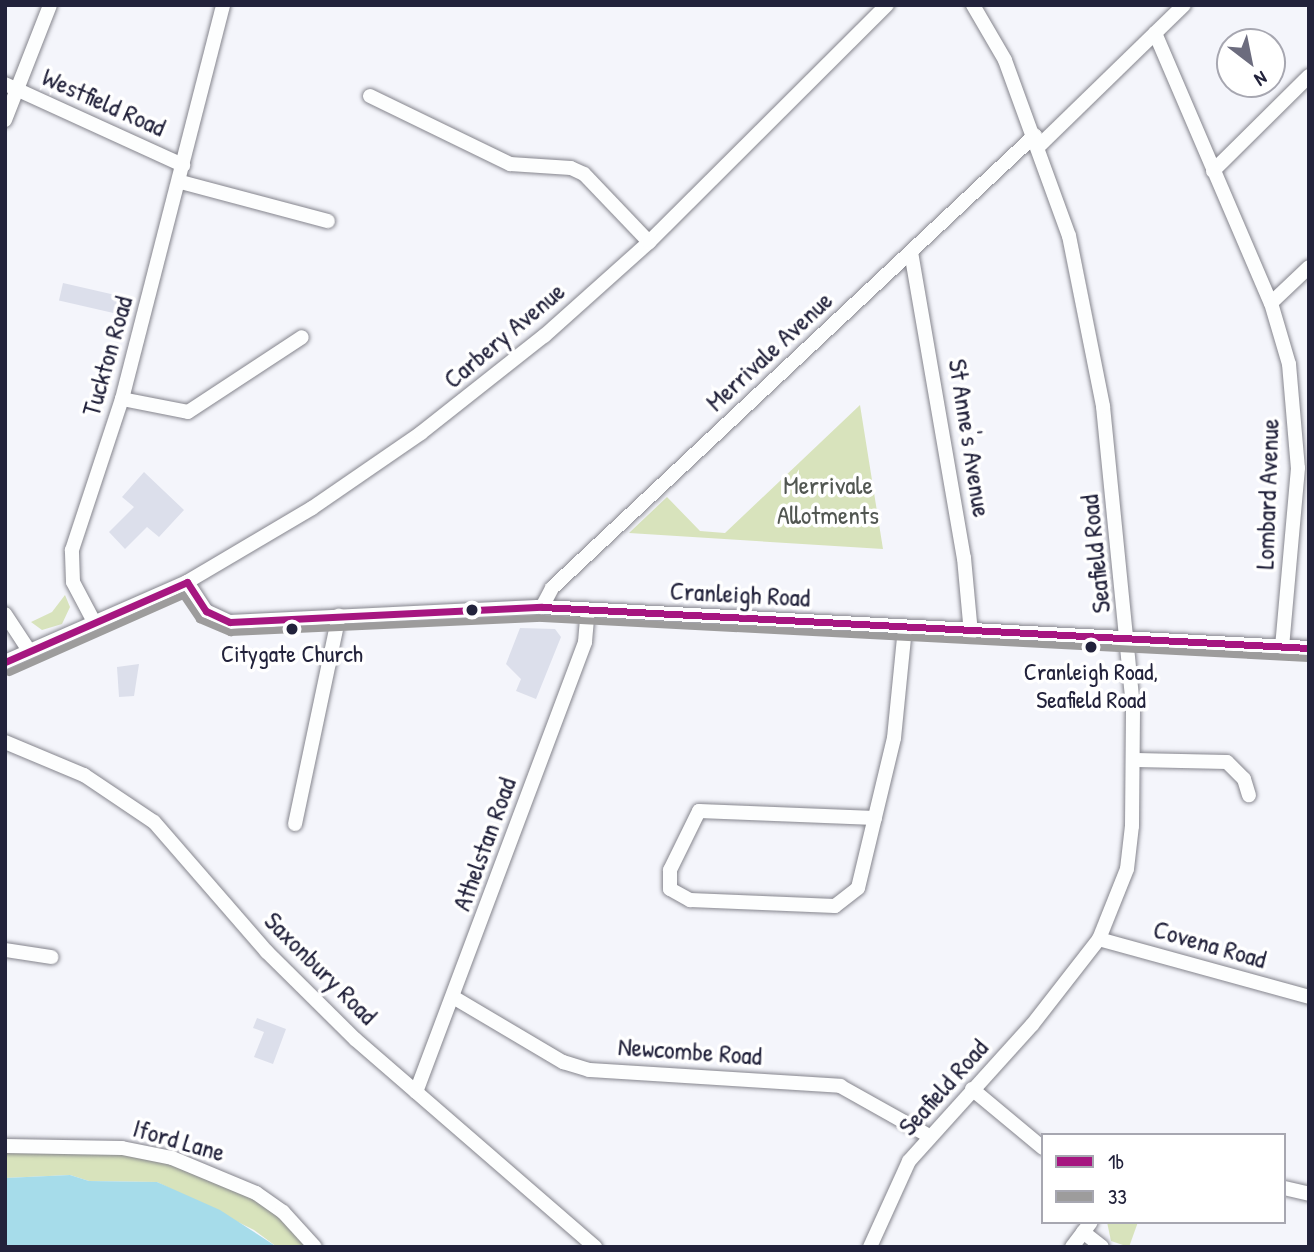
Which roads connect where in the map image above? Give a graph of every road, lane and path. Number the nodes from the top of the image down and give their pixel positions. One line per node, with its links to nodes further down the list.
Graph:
1 (33, 5): 6 (street)
2 (223, 5): 13 (street, Tuckton Road)
3 (887, 5): 17 (street, Carbery Avenue)
4 (973, 5): 12 (street, Seafield Road)
5 (1184, 5): 7 (street, Merrivale Avenue)
6 (49, 9): 9 (street)
7 (1155, 33): 12 (street, Merrivale Avenue); 14 (street, Lombard Avenue)
8 (1309, 76): 14 (street)
9 (10, 87): 11 (street); 13 (street, Westfield Road)
10 (370, 96): 17 (street)
11 (5, 120)
12 (1037, 140): 18 (street, Merrivale Avenue); 31 (street, Seafield Road)
13 (183, 165): 15 (street, Tuckton Road)
14 (1213, 171): 20 (street, Lombard Avenue)
15 (181, 182): 16 (street); 22 (street, Tuckton Road)
16 (328, 221)
17 (649, 242): 23 (street, Carbery Avenue)
18 (911, 252): 24 (street, Merrivale Avenue); 30 (street, St Anne's Avenue)
19 (1309, 267): 20 (street)
20 (1271, 303): 32 (street, Lombard Avenue)
21 (302, 337): 22 (street)
22 (122, 399): 28 (street, Tuckton Road)
23 (187, 582): 27 (street, Cranleigh Road); 28 (street, Carbery Avenue)
24 (542, 607): 25 (street, Cranleigh Road); 27 (street, Cranleigh Road)
25 (588, 610): 29 (street, Cranleigh Road); 44 (street, Athelstan Road)
26 (5, 614): 34 (street)
27 (339, 616): 40 (street)
28 (93, 620): 34 (street)
29 (905, 628): 30 (street, Cranleigh Road); 39 (street)
30 (971, 634): 31 (street, Cranleigh Road)
31 (1128, 642): 32 (street, Cranleigh Road); 37 (street, Seafield Road)
32 (1282, 647): 33 (street, Cranleigh Road)
33 (1309, 648)
34 (28, 649): 35 (street)
35 (5, 662)
36 (5, 742): 47 (street, Saxonbury Road)
37 (1136, 761): 38 (street); 41 (street, Seafield Road)
38 (1249, 795)
39 (874, 818): 39 (street)
40 (295, 824)
41 (1099, 939): 45 (street, Covena Road); 46 (street, Seafield Road)
42 (5, 950): 43 (street)
43 (51, 957)
44 (453, 997): 47 (street, Athelstan Road); 48 (street, Newcombe Road)
45 (1309, 997)
46 (972, 1089): 48 (street, Seafield Road); 50 (street)
47 (416, 1092): 55 (street, Saxonbury Road)
48 (929, 1136): 56 (street, Seafield Road)
49 (5, 1146): 54 (street, Iford Lane)
50 (1041, 1147)
51 (1286, 1188): 52 (street)
52 (1309, 1194)
53 (1087, 1227): 57 (street); 58 (street)
54 (315, 1247)
55 (595, 1247)
56 (870, 1247)
57 (1072, 1247)
58 (1102, 1247)

